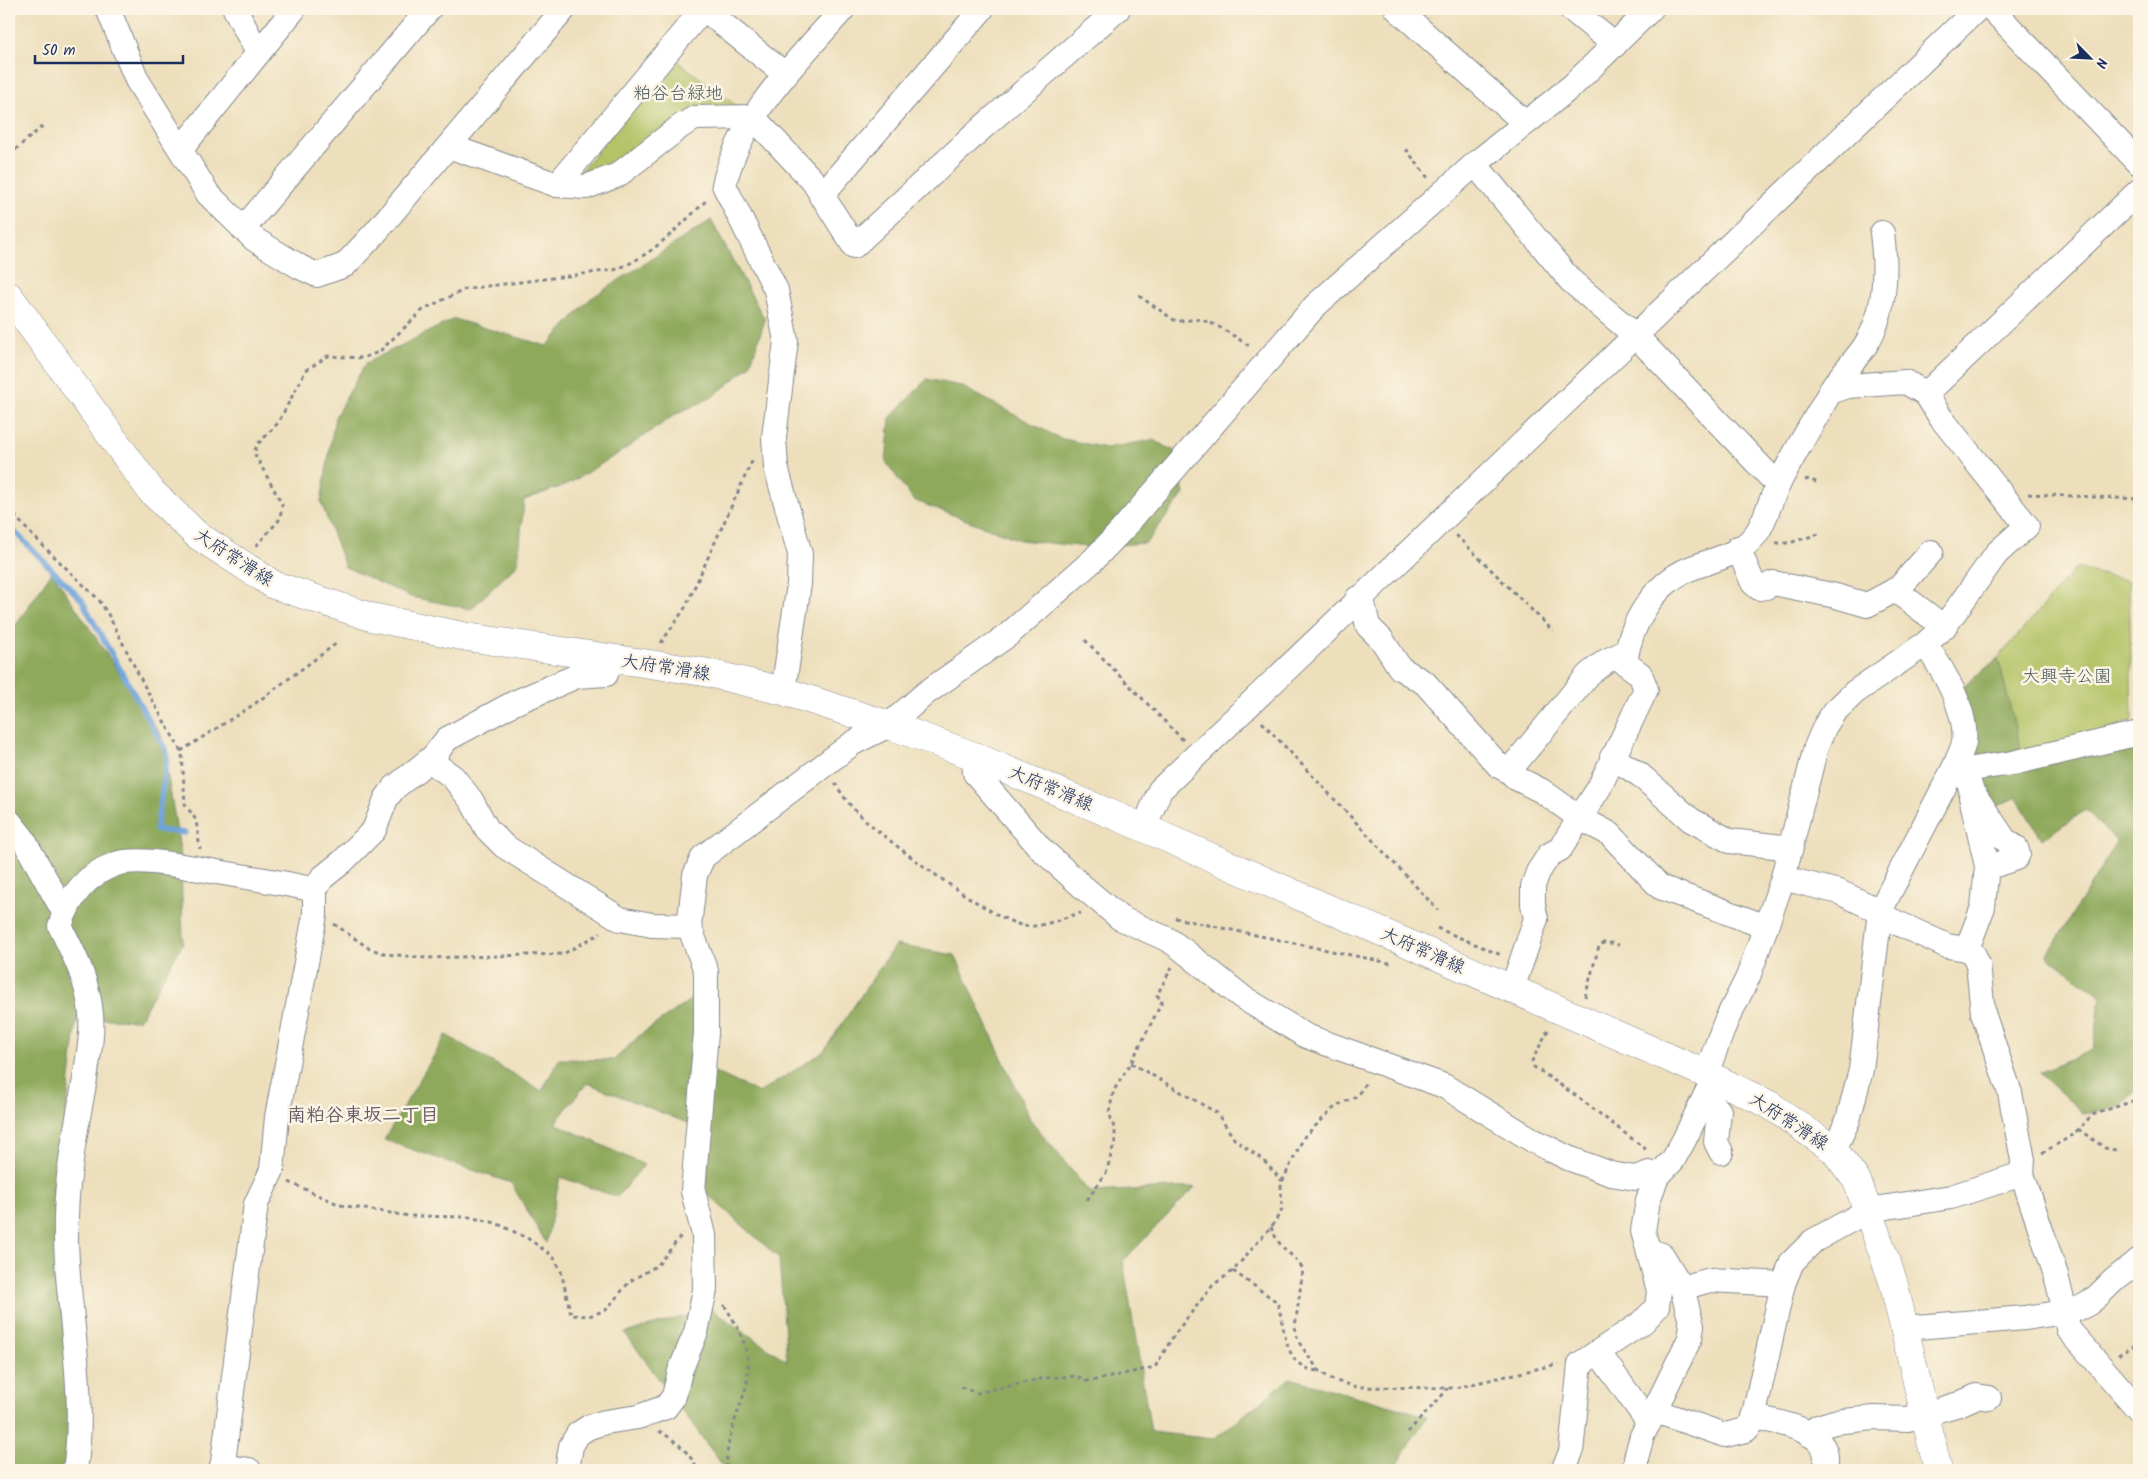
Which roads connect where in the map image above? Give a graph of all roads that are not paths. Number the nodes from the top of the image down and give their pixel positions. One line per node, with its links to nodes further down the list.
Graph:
1 (108, 9): 21 (street)
2 (235, 9): 16 (street)
3 (294, 9): 16 (street)
4 (429, 9): 27 (street)
5 (564, 9): 20 (street)
6 (703, 9): 17 (street); 24 (street)
7 (843, 9): 17 (street)
8 (982, 9): 26 (street)
9 (1118, 9): 26 (street)
10 (1397, 9): 19 (street)
11 (1571, 9): 15 (street)
12 (1651, 9): 15 (street)
13 (1978, 9): 30 (street)
14 (1992, 9): 22 (street)
15 (1615, 45): 19 (street)
16 (258, 53): 21 (street)
17 (786, 75): 18 (street)
18 (753, 117): 24 (street); 26 (street); 42 (street)
19 (1525, 123): 23 (street)
20 (449, 146): 24 (street); 27 (street)
21 (180, 149): 27 (street)
22 (2139, 163)
23 (1475, 164): 30 (street); 43 (street)
24 (556, 184)
25 (2139, 191): 32 (street)
26 (821, 196)
27 (243, 229)
28 (1882, 233): 31 (street)
29 (9, 296): 41 (main road, 大府常滑線)
30 (1636, 336): 33 (street); 37 (street)
31 (1830, 392): 32 (street); 33 (street)
32 (1926, 394): 38 (street)
33 (1778, 485): 34 (street)
34 (1747, 541): 36 (street); 40 (street)
35 (1931, 552): 36 (street)
36 (1895, 590): 38 (street)
37 (1357, 600): 48 (street); 52 (street)
38 (1944, 627): 39 (street)
39 (1925, 644): 49 (street); 53 (street)
40 (1626, 652): 46 (street); 48 (street)
41 (611, 658): 42 (main road, 大府常滑線); 47 (street)
42 (784, 691): 43 (main road, 大府常滑線)
43 (889, 725): 45 (main road, 大府常滑線); 59 (street)
44 (2139, 733): 49 (street)
45 (974, 756): 52 (main road, 大府常滑線); 67 (street)
46 (1612, 757): 50 (street); 53 (street)
47 (429, 760): 56 (street); 59 (street)
48 (1509, 771): 50 (street)
49 (1964, 775): 54 (street); 54 (street); 58 (street)
50 (1580, 818): 60 (street); 62 (street)
51 (9, 821): 57 (street)
52 (1144, 828): 62 (main road, 大府常滑線)
53 (1791, 848): 55 (street)
54 (1987, 868): 61 (street)
55 (1783, 878): 58 (street); 60 (street)
56 (315, 890): 57 (street); 82 (street)
57 (64, 912): 83 (street)
58 (1880, 914): 61 (street); 64 (street)
59 (689, 926): 85 (street)
60 (1766, 927): 63 (street)
61 (1967, 949): 66 (street)
62 (1516, 976): 63 (main road, 大府常滑線)
63 (1709, 1082): 64 (main road, 大府常滑線); 65 (street); 67 (street)
64 (1834, 1150): 68 (main road, 大府常滑線)
65 (1720, 1152)
66 (2023, 1167): 68 (street); 73 (street)
67 (1661, 1173): 69 (street)
68 (1869, 1210): 71 (street); 74 (main road, 大府常滑線)
69 (1650, 1251): 72 (street); 75 (street)
70 (2139, 1260): 73 (street)
71 (1783, 1284): 72 (street); 80 (street)
72 (1682, 1288): 79 (street)
73 (2065, 1312): 74 (street); 77 (street)
74 (1904, 1328): 78 (main road, 大府常滑線)
75 (1589, 1358): 79 (street); 86 (street)
76 (1989, 1398): 78 (street)
77 (2139, 1410)
78 (1924, 1414): 81 (street); 89 (main road, 大府常滑線)
79 (1652, 1417): 80 (street); 87 (street)
80 (1753, 1417): 81 (street)
81 (1808, 1434): 88 (street)
82 (222, 1468): 84 (street)
83 (75, 1470)
84 (249, 1470)
85 (566, 1470)
86 (1564, 1470)
87 (1636, 1470)
88 (1824, 1470)
89 (1938, 1470)

